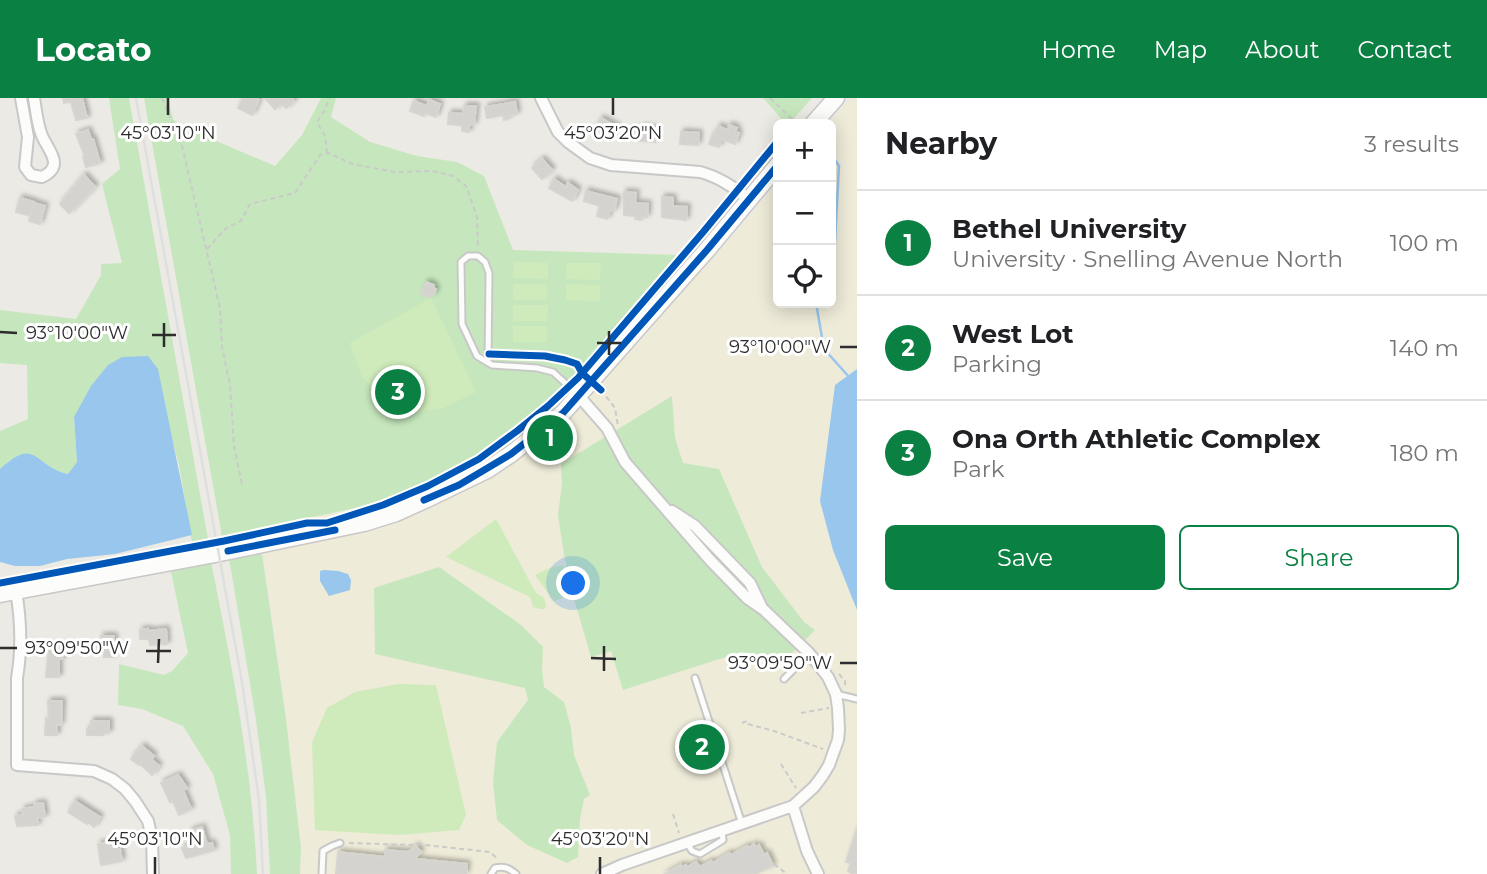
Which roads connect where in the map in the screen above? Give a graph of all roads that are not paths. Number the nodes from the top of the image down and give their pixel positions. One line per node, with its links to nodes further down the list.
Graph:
1 (21, 98): 2 (street)
2 (34, 98)
3 (541, 98): 7 (street)
4 (836, 98): 5 (street)
5 (808, 119)
6 (772, 160): 7 (street)
7 (749, 199): 9 (street)
8 (488, 363): 8 (lane); 9 (lane)
9 (578, 396): 10 (street); 11 (street)
10 (8, 593): 19 (street)
11 (809, 653): 13 (lane); 14 (street)
12 (695, 678): 17 (lane)
13 (784, 679)
14 (841, 695): 15 (lane); 16 (street)
15 (857, 699)
16 (793, 806): 17 (street); 24 (street)
17 (742, 824): 23 (street)
18 (340, 843): 20 (lane)
19 (153, 874)
20 (322, 874)
21 (491, 874): 22 (lane)
22 (516, 874)
23 (602, 874)
24 (818, 874)

